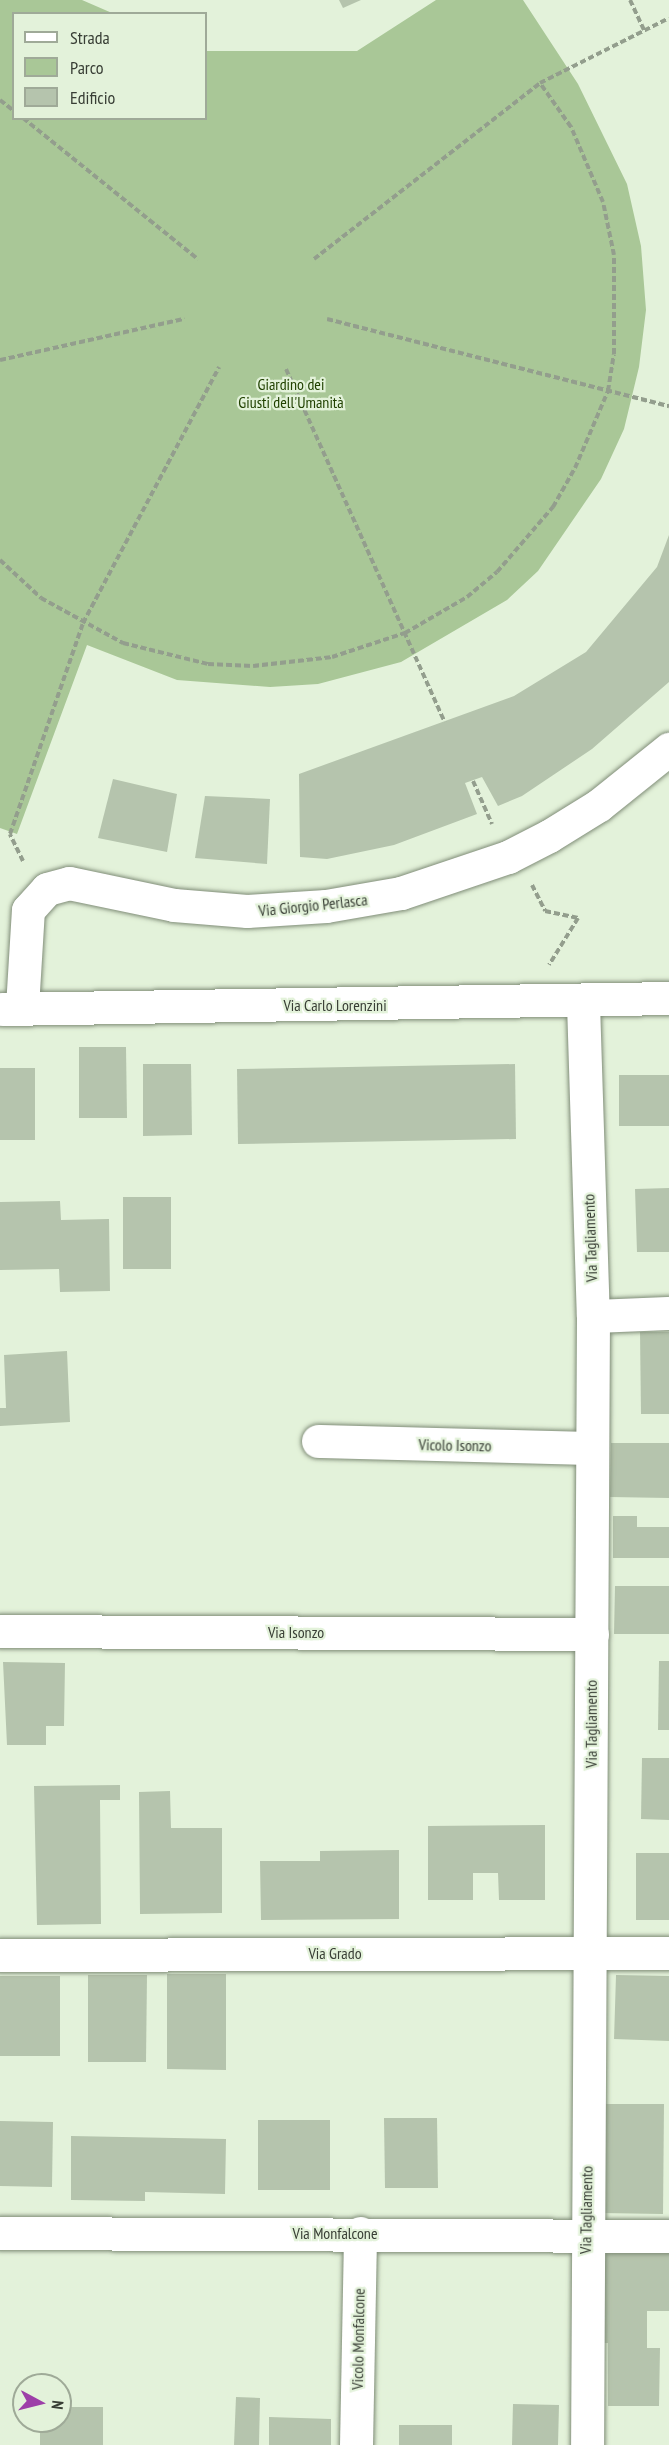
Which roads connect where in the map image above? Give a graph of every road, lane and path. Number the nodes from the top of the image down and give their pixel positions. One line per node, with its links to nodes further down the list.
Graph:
1 (630, 0): 3 (path)
2 (669, 18): 3 (path)
3 (644, 30): 4 (path)
4 (540, 83): 9 (path); 15 (path)
5 (0, 100): 6 (path)
6 (12, 109)
7 (26, 120): 8 (path)
8 (198, 258)
9 (314, 259)
10 (184, 319): 12 (path)
11 (327, 319): 15 (path)
12 (0, 360)
13 (219, 367): 18 (path)
14 (286, 369): 19 (path)
15 (608, 391): 16 (path); 19 (path)
16 (669, 406)
17 (0, 560): 18 (path)
18 (83, 623): 19 (path); 24 (path)
19 (405, 633): 20 (path)
20 (445, 722)
21 (669, 749): 23 (street, Via Giorgio Perlasca)
22 (473, 781): 23 (path)
23 (508, 858): 24 (street, Via Giorgio Perlasca); 26 (path)
24 (39, 894): 28 (street)
25 (669, 998): 27 (street, Via Carlo Lorenzini)
26 (541, 1003): 27 (street, Via Carlo Lorenzini); 28 (street, Via Carlo Lorenzini)
27 (583, 1003): 30 (street, Via Tagliamento)
28 (11, 1008)
29 (669, 1313): 30 (street)
30 (593, 1316): 32 (street, Via Tagliamento)
31 (318, 1441): 32 (street, Vicolo Isonzo)
32 (592, 1448): 34 (street, Via Tagliamento)
33 (0, 1631): 34 (street, Via Isonzo)
34 (592, 1634): 35 (street, Via Tagliamento)
35 (590, 1952): 36 (street, Via Grado); 37 (street, Via Grado); 40 (street, Via Tagliamento)
36 (669, 1953)
37 (0, 1955)
38 (0, 2233): 39 (street, Via Monfalcone)
39 (360, 2233): 40 (street, Via Monfalcone); 42 (street, Vicolo Monfalcone)
40 (585, 2236): 41 (street, Via Monfalcone); 43 (street, Via Tagliamento)
41 (669, 2236)
42 (356, 2445)
43 (586, 2445)

